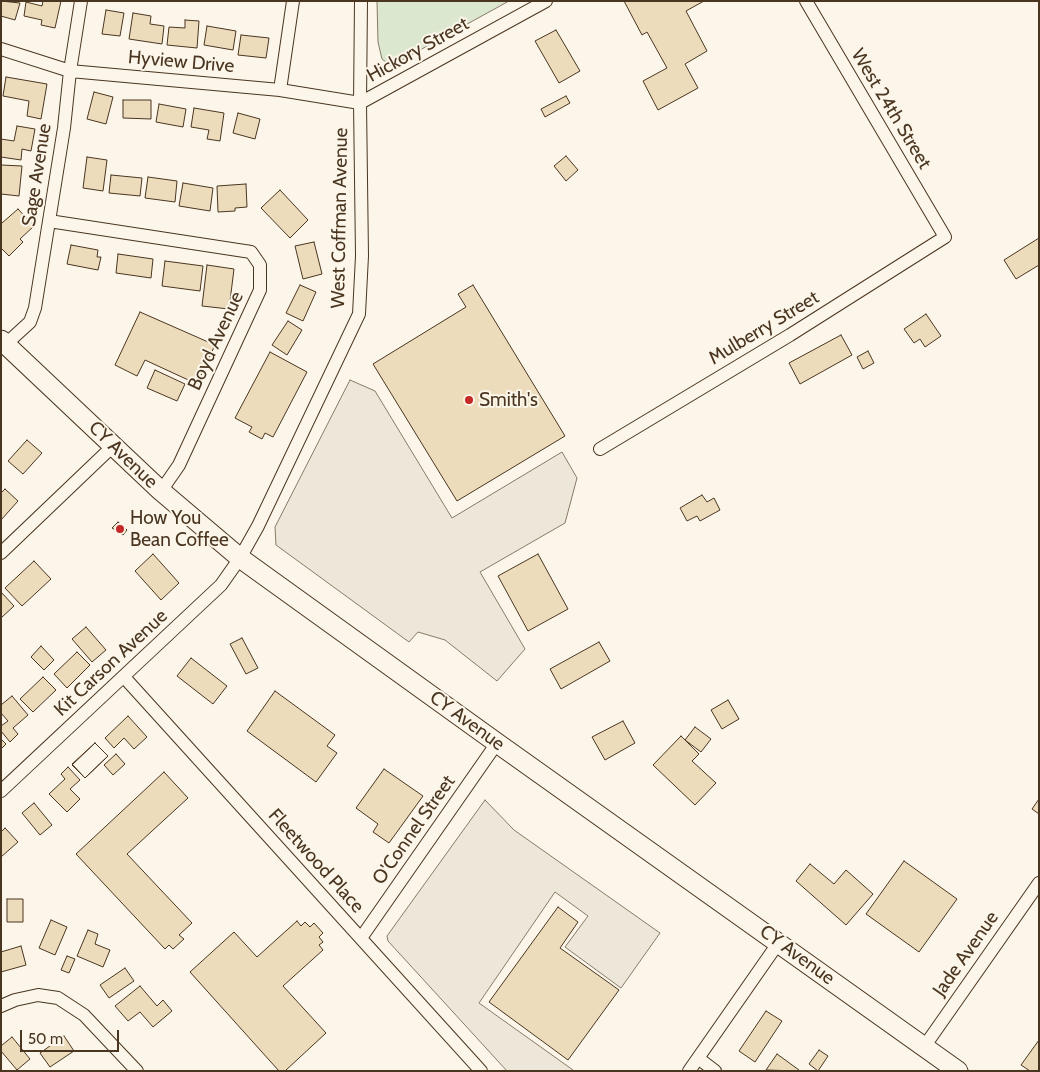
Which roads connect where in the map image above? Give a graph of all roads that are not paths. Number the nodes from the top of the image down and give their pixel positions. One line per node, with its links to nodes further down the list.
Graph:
1 (81, 1): 7 (street, Sage Avenue)
2 (293, 1): 8 (street)
3 (361, 1): 9 (street, West Coffman Avenue)
4 (546, 1): 9 (street, Hickory Street)
5 (806, 1): 11 (street, West 24th Street)
6 (1, 49): 7 (street, Hyview Drive)
7 (70, 70): 8 (street, Hyview Drive); 10 (street, Sage Avenue)
8 (280, 90): 9 (street, Hyview Drive)
9 (360, 103): 17 (street, West Coffman Avenue)
10 (48, 221): 12 (street, Sage Avenue); 15 (street, Boyd Avenue)
11 (945, 237): 14 (street, Mulberry Street)
12 (4, 342): 13 (main road, CY Avenue)
13 (114, 446): 15 (main road, CY Avenue); 16 (street)
14 (600, 448)
15 (161, 491): 17 (main road, CY Avenue)
16 (1, 553)
17 (240, 558): 18 (street, Kit Carson Avenue); 19 (main road, CY Avenue)
18 (124, 677): 20 (street, Kit Carson Avenue); 22 (street, Fleetwood Place)
19 (497, 744): 22 (street, O'Connel Street); 23 (main road, CY Avenue)
20 (1, 791)
21 (1039, 883): 25 (street, Jade Avenue)
22 (361, 938): 28 (street, Fleetwood Place)
23 (778, 942): 25 (main road, CY Avenue); 26 (street)
24 (1, 1006): 27 (street)
25 (924, 1046): 31 (main road, CY Avenue)
26 (698, 1058): 29 (street); 30 (street)
27 (137, 1071)
28 (481, 1071)
29 (689, 1071)
30 (715, 1071)
31 (958, 1071)

